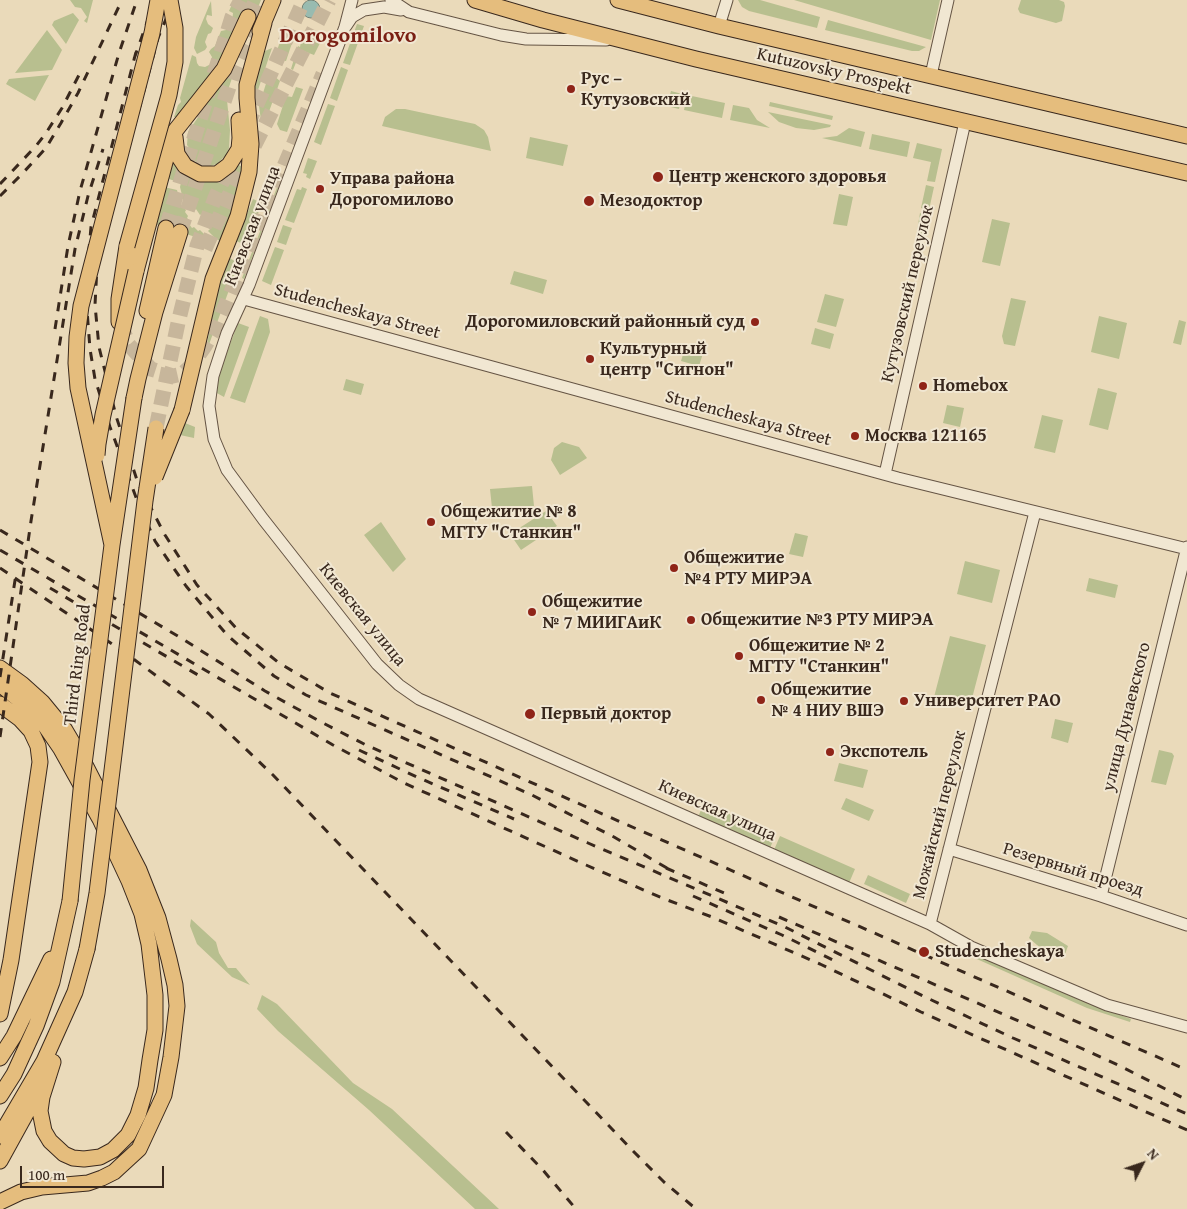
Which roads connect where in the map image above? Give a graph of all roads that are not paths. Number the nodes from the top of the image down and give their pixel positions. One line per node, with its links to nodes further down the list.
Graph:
1 (158, 0): 25 (main road, bridge)
2 (170, 0): 23 (main road, bridge)
3 (274, 0): 12 (main road)
4 (352, 0): 14 (street, Киевская улица)
5 (391, 0): 10 (street)
6 (475, 0): 15 (main road, Kutuzovsky Prospekt)
7 (618, 0): 13 (main road, Kutuzovsky Prospekt)
8 (727, 0): 13 (street)
9 (948, 0): 16 (street)
10 (409, 12): 14 (street, Киевская улица); 15 (street, Киевская улица)
11 (248, 18): 18 (main road)
12 (264, 23): 18 (main road); 27 (main road, bridge)
13 (719, 26): 16 (main road, Kutuzovsky Prospekt)
14 (345, 27): 22 (street, Киевская улица)
15 (623, 41): 17 (main road, Kutuzovsky Prospekt)
16 (931, 76): 19 (main road, Kutuzovsky Prospekt)
17 (966, 122): 20 (main road, Kutuzovsky Prospekt); 26 (street, Кутузовский переулок)
18 (175, 131): 25 (main road, bridge)
19 (1187, 136)
20 (1187, 174)
21 (173, 230): 29 (main road, Third Ring Road, bridge)
22 (244, 299): 26 (street, Studencheskaya Street); 36 (street, Киевская улица)
23 (119, 322)
24 (156, 428): 27 (main road, bridge)
25 (97, 473): 29 (main road, bridge)
26 (885, 474): 28 (street, Studencheskaya Street)
27 (145, 501): 39 (main road, bridge)
28 (1036, 512): 30 (street, Studencheskaya Street); 34 (street, Можайский переулок)
29 (112, 545): 38 (main road, Third Ring Road, bridge)
30 (1187, 548): 35 (street, улица Дунаевского)
31 (0, 668): 47 (main road)
32 (0, 684): 43 (main road)
33 (0, 704): 40 (main road)
34 (949, 849): 35 (street, Резервный проезд); 36 (street, Можайский переулок)
35 (1101, 896): 37 (street, Резервный проезд)
36 (930, 924): 41 (street, Киевская улица)
37 (1187, 925)
38 (64, 931): 42 (main road); 44 (main road, Third Ring Road)
39 (75, 992): 43 (main road); 45 (main road)
40 (0, 1014)
41 (1187, 1027)
42 (0, 1058)
43 (53, 1062): 46 (main road)
44 (0, 1096)
45 (0, 1136)
46 (0, 1161)
47 (0, 1202)

